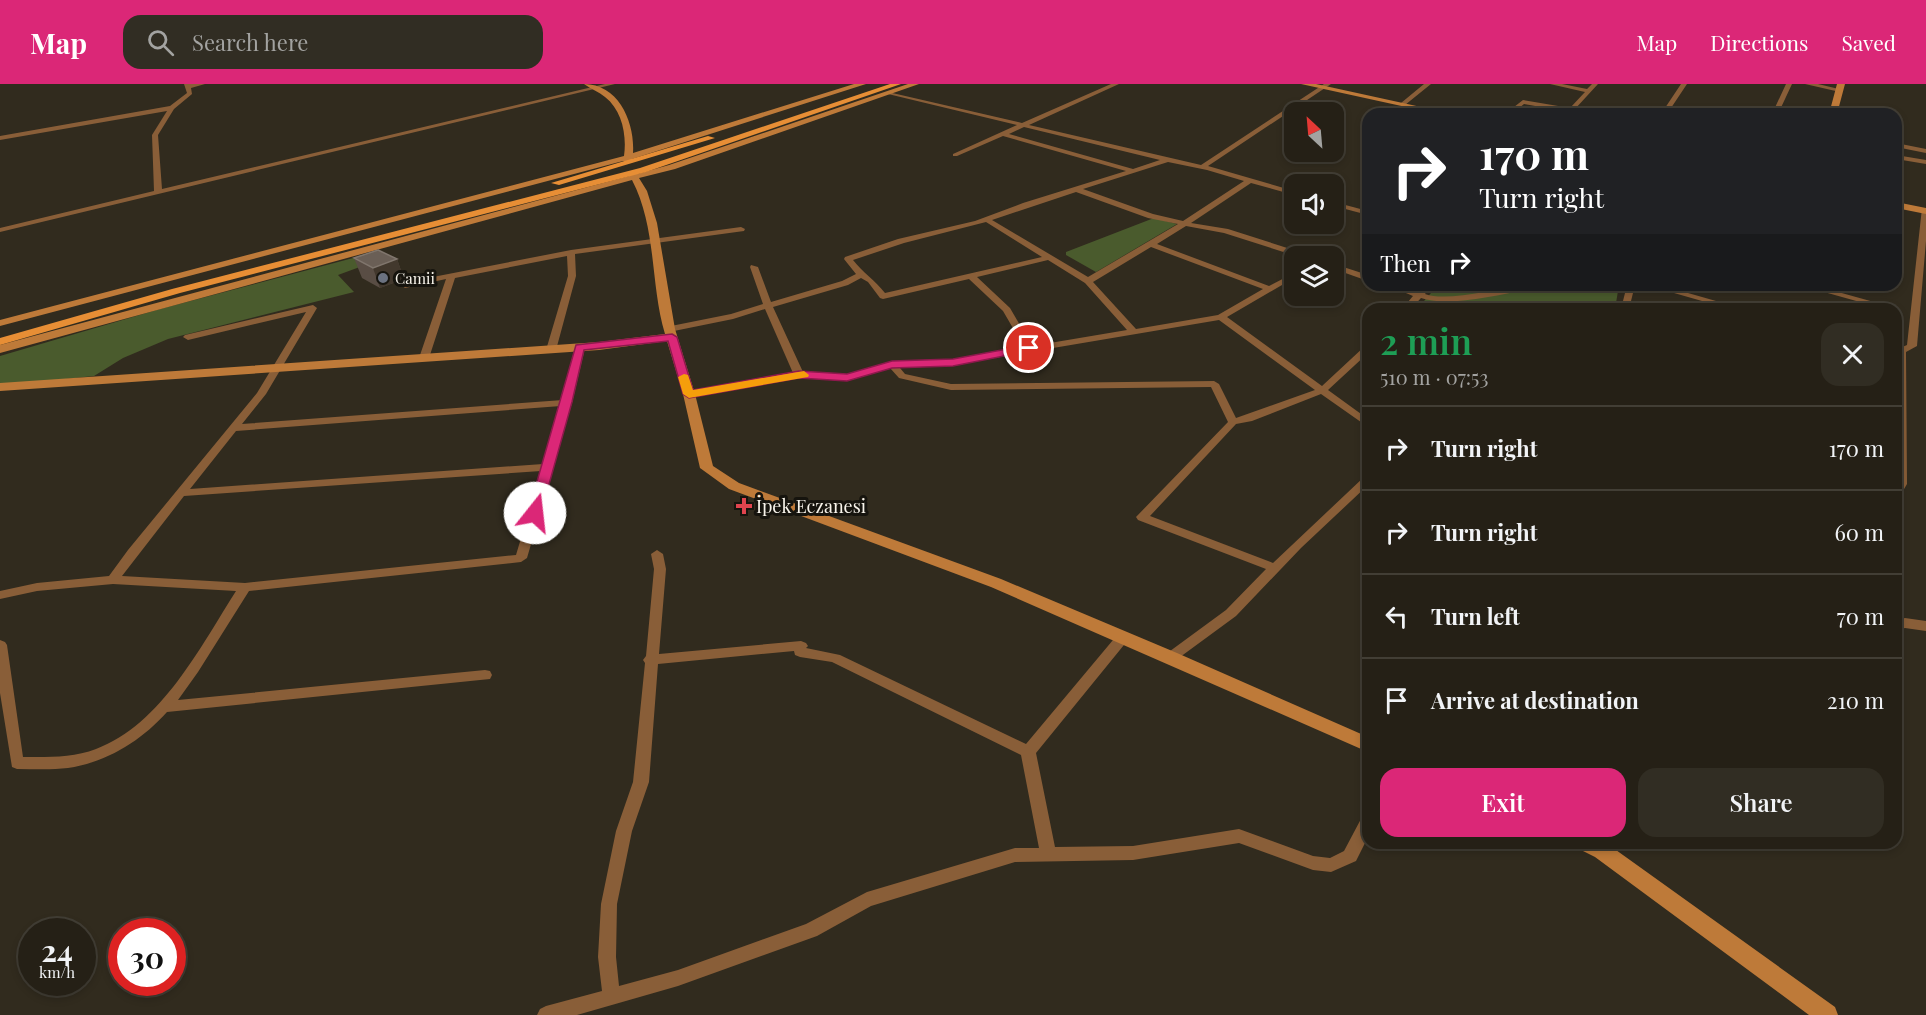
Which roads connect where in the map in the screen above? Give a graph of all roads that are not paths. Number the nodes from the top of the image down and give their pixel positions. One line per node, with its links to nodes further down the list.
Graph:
1 (202, 84): 16 (street)
2 (588, 84): 19 (street)
3 (612, 84): 19 (street)
4 (862, 84): 43 (street)
5 (880, 84): 37 (main road)
6 (897, 84): 41 (main road)
7 (915, 84): 21 (street)
8 (1116, 84): 31 (street)
9 (1305, 84): 17 (street)
10 (1428, 84): 22 (street)
11 (1553, 84): 20 (street)
12 (1595, 84): 20 (street)
13 (1684, 84): 28 (street)
14 (1788, 84): 29 (street)
15 (1808, 84): 18 (street)
16 (187, 86): 23 (street)
17 (1325, 86): 22 (street); 42 (street)
18 (1841, 87): 30 (street)
19 (597, 89): 43 (street); 48 (street)
20 (1590, 91): 27 (street)
21 (890, 93): 31 (street); 43 (street)
22 (1403, 104): 24 (street)
23 (172, 108): 33 (street); 48 (street)
24 (1421, 108)
25 (1517, 108): 26 (street)
26 (1559, 108)
27 (1573, 108)
28 (1668, 108)
29 (1778, 108)
30 (1835, 108)
31 (1023, 125): 32 (street); 39 (street)
32 (1003, 134): 36 (street); 44 (street)
33 (0, 138)
34 (1902, 146): 35 (street)
35 (1926, 151)
36 (955, 155)
37 (641, 158): 41 (main road); 43 (main road)
38 (1902, 158): 40 (street)
39 (1168, 160): 42 (street); 44 (street)
40 (1926, 162)
41 (658, 165): 43 (main road)
42 (1203, 167): 45 (street)
43 (629, 169): 57 (street); 78 (street); 83 (main road); 86 (street); 87 (main road)
44 (1134, 171): 46 (street)
45 (1250, 180): 47 (street); 54 (street)
46 (1076, 189): 53 (street); 54 (street)
47 (1284, 190)
48 (158, 192): 56 (street)
49 (1902, 206): 52 (street)
50 (1344, 207): 51 (street)
51 (1362, 211)
52 (1926, 211): 85 (street)
53 (987, 220): 61 (street); 65 (street)
54 (1184, 224): 58 (street); 59 (street)
55 (741, 229): 57 (street)
56 (0, 230)
57 (654, 240): 60 (street); 92 (street)
58 (1150, 244): 68 (street); 71 (street)
59 (1284, 250)
60 (571, 252): 64 (street); 99 (street)
61 (1051, 257): 66 (street); 68 (street)
62 (754, 267): 82 (street)
63 (1344, 270): 67 (street)
64 (452, 275): 70 (street); 101 (street)
65 (861, 275): 66 (street); 82 (street)
66 (971, 276): 96 (street)
67 (1362, 276)
68 (1088, 281): 91 (street)
69 (1284, 281): 71 (street)
70 (405, 285)
71 (1270, 289): 88 (street)
72 (1410, 291): 77 (street)
73 (1422, 291): 77 (street)
74 (1499, 291): 77 (street)
75 (1688, 291): 80 (street)
76 (1826, 291): 81 (street)
77 (1419, 294): 79 (street)
78 (96, 297): 83 (street); 89 (street)
79 (1411, 303)
80 (1723, 303)
81 (1873, 303)
82 (768, 306): 92 (street); 104 (street)
83 (71, 311): 90 (main road)
84 (1902, 311): 85 (street)
85 (1914, 314): 98 (street)
86 (116, 315): 87 (street); 97 (street)
87 (86, 316): 94 (main road)
88 (1221, 317): 91 (street); 106 (street)
89 (0, 323)
90 (0, 331)
91 (1134, 332): 96 (street)
92 (670, 333): 95 (street); 107 (street)
93 (188, 337): 103 (street)
94 (0, 342)
95 (580, 348): 99 (street); 108 (street)
96 (1029, 348): 102 (street)
97 (0, 349)
98 (1902, 349)
99 (551, 350): 101 (street)
100 (1362, 354): 106 (street)
101 (424, 358): 103 (street)
102 (892, 365): 104 (street); 110 (street)
103 (278, 368): 105 (street); 111 (street)
104 (799, 375): 107 (street)
105 (0, 387)
106 (1323, 390): 109 (street); 110 (street)
107 (689, 394): 122 (street)
108 (567, 402): 111 (street); 112 (street)
109 (1362, 419)
110 (1233, 422): 116 (street)
111 (235, 428): 114 (street)
112 (548, 467): 114 (street); 118 (street)
113 (1362, 485): 116 (street)
114 (181, 493): 117 (street)
115 (657, 554): 125 (street)
116 (1274, 568): 124 (street)
117 (113, 580): 118 (street); 119 (street)
118 (245, 587): 127 (street)
119 (0, 595)
120 (1902, 624): 121 (street)
121 (1926, 626)
122 (1123, 637): 124 (street); 129 (street)
123 (0, 645): 127 (street)
124 (1171, 657): 128 (street)
125 (650, 660): 129 (street); 133 (street)
126 (485, 675): 127 (street)
127 (163, 707)
128 (1362, 742)
129 (1028, 752): 132 (street)
130 (1362, 833): 132 (street)
131 (1596, 849): 135 (street)
132 (1048, 854): 133 (street)
133 (612, 998): 134 (street)
134 (546, 1015)
135 (1827, 1015)

